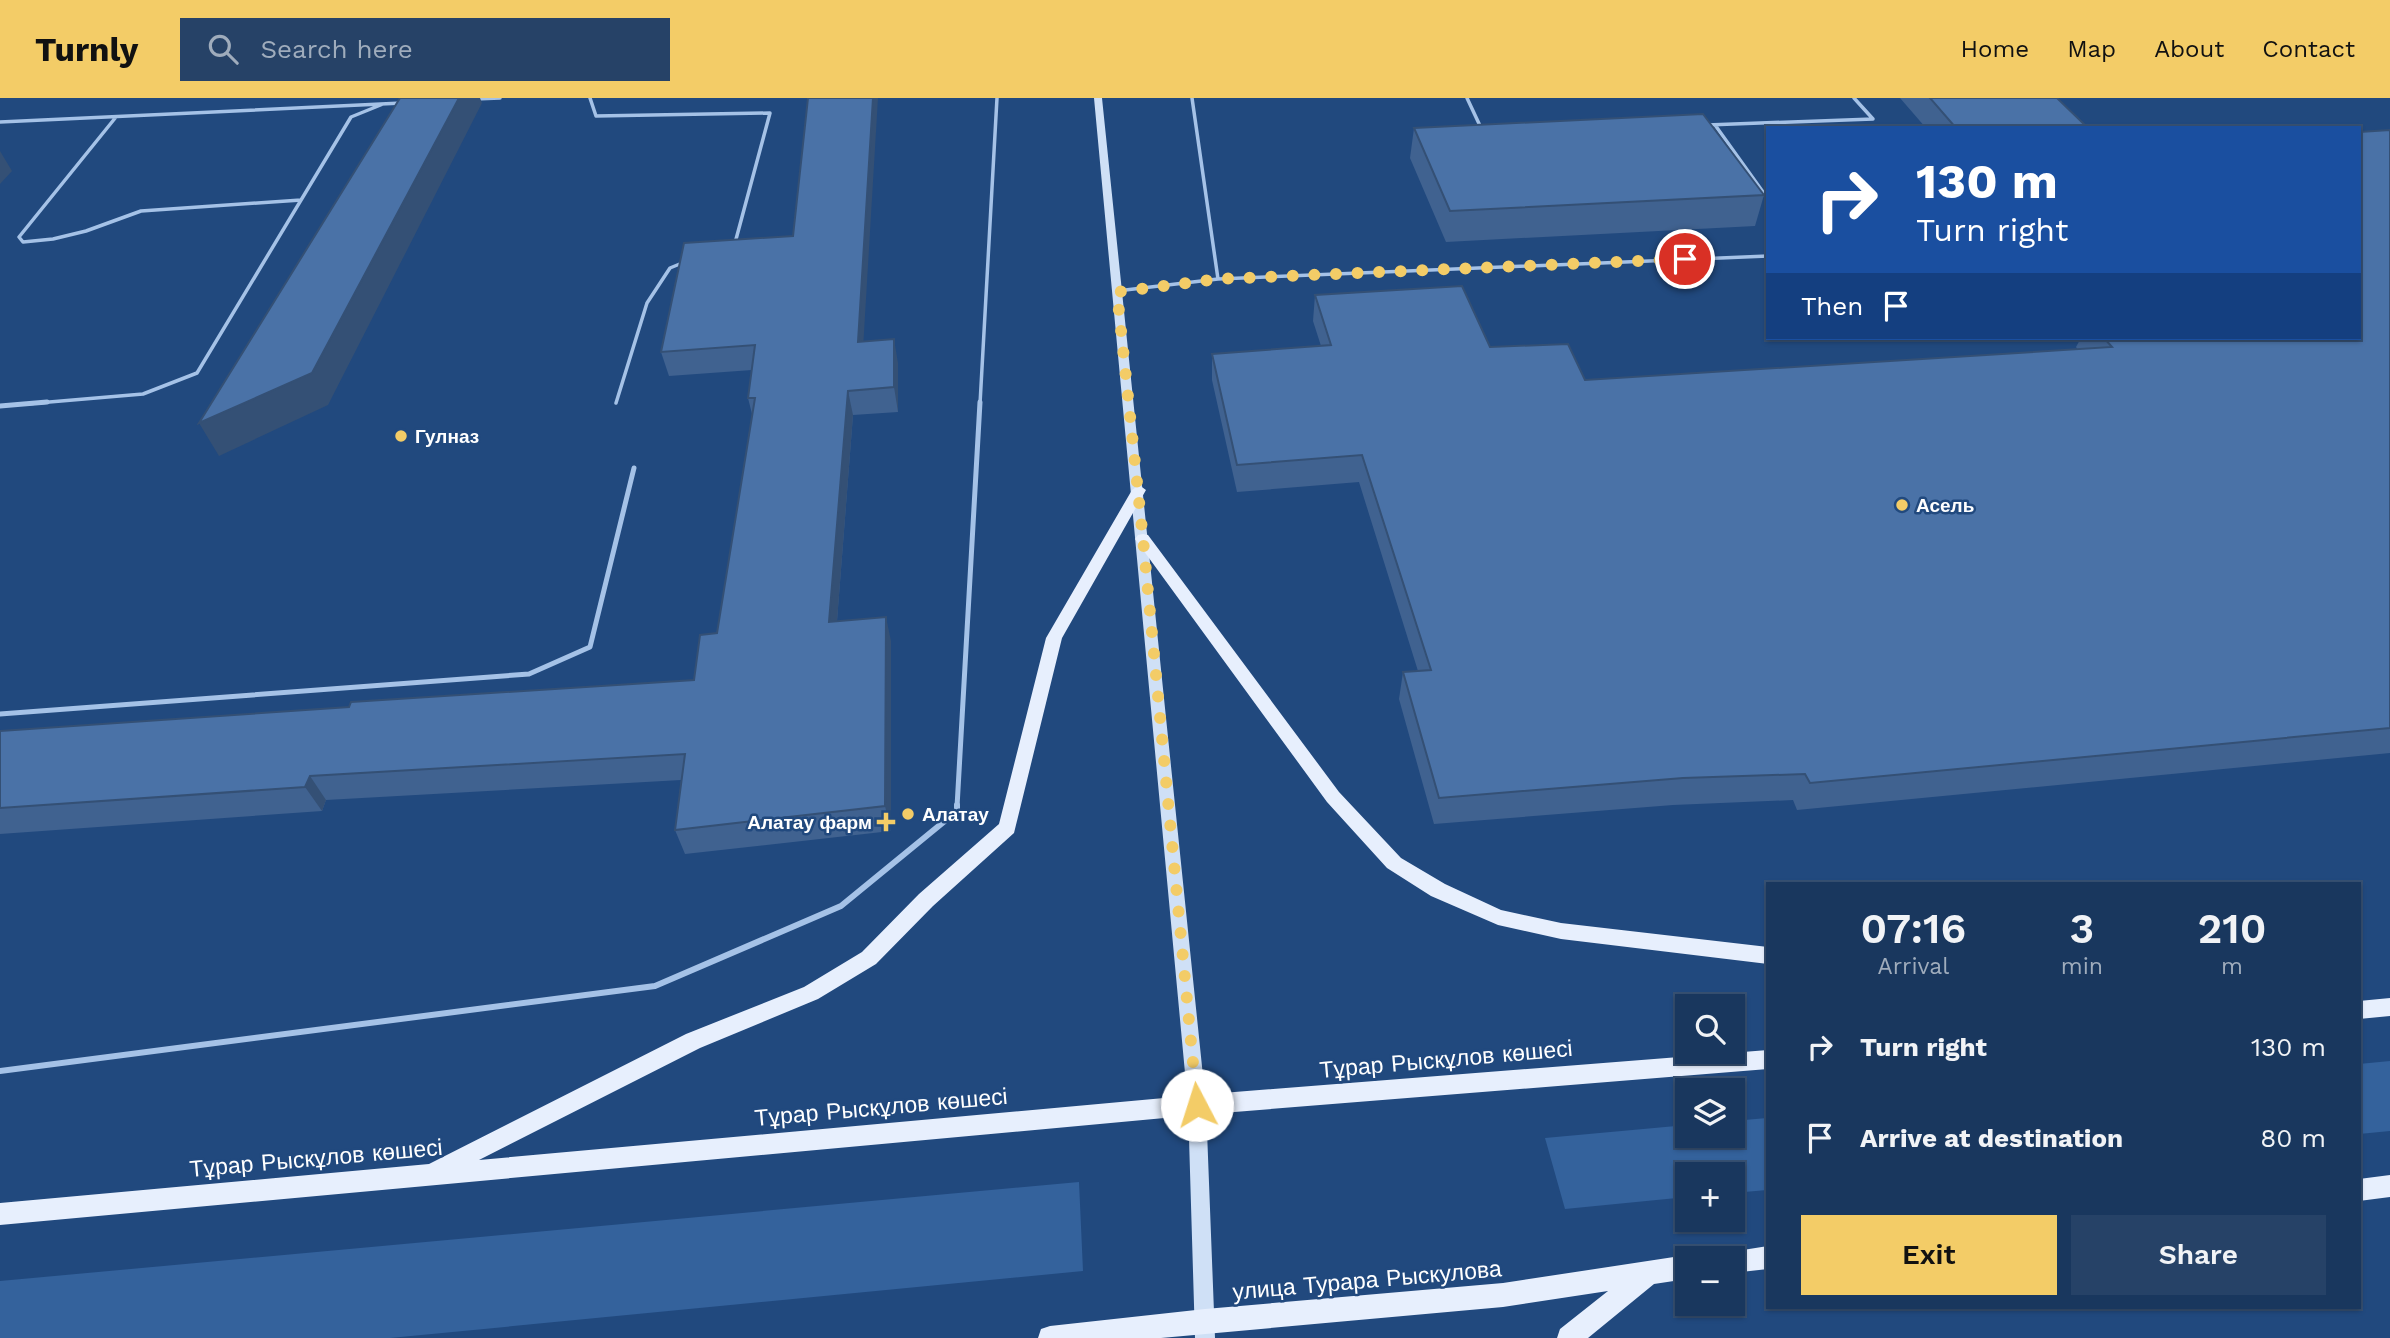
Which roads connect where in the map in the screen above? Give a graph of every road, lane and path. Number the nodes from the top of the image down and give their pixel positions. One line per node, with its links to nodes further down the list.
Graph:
1 (500, 98): 8 (lane)
2 (590, 98): 18 (lane)
3 (998, 98): 33 (lane)
4 (1098, 98): 22 (main road)
5 (1192, 98): 21 (lane)
6 (1466, 98): 15 (lane)
7 (1854, 98): 14 (lane)
8 (474, 99)
9 (409, 102): 10 (lane)
10 (383, 104): 11 (lane); 17 (lane)
11 (116, 117): 12 (lane); 17 (lane)
12 (0, 122)
13 (1701, 125): 14 (lane)
14 (1715, 125): 16 (lane)
15 (1484, 133)
16 (1766, 196)
17 (301, 200): 24 (lane)
18 (725, 247)
19 (1766, 256): 21 (lane)
20 (692, 259): 23 (lane)
21 (1218, 279): 22 (lane)
22 (1117, 292): 26 (main road)
23 (616, 403)
24 (0, 406)
25 (635, 468): 28 (lane)
26 (1139, 490): 27 (main road); 35 (main road)
27 (1143, 539): 29 (main road); 34 (main road)
28 (0, 714)
29 (1766, 956)
30 (2390, 1007): 31 (main road)
31 (2361, 1010)
32 (1766, 1059): 34 (main road, Тұрар Рыскұлов көшесі)
33 (0, 1071)
34 (1197, 1105): 35 (main road, Тұрар Рыскұлов көшесі); 43 (main road)
35 (428, 1174): 38 (main road, Тұрар Рыскұлов көшесі)
36 (2390, 1186): 37 (main road)
37 (2361, 1190)
38 (0, 1214)
39 (1766, 1257): 40 (main road)
40 (1745, 1260)
41 (1675, 1267): 42 (main road, улица Турара Рыскулова)
42 (1652, 1270): 43 (main road, улица Турара Рыскулова); 45 (main road)
43 (1205, 1329): 44 (main road, улица Турара Рыскулова)
44 (1051, 1338)
45 (1569, 1338)

